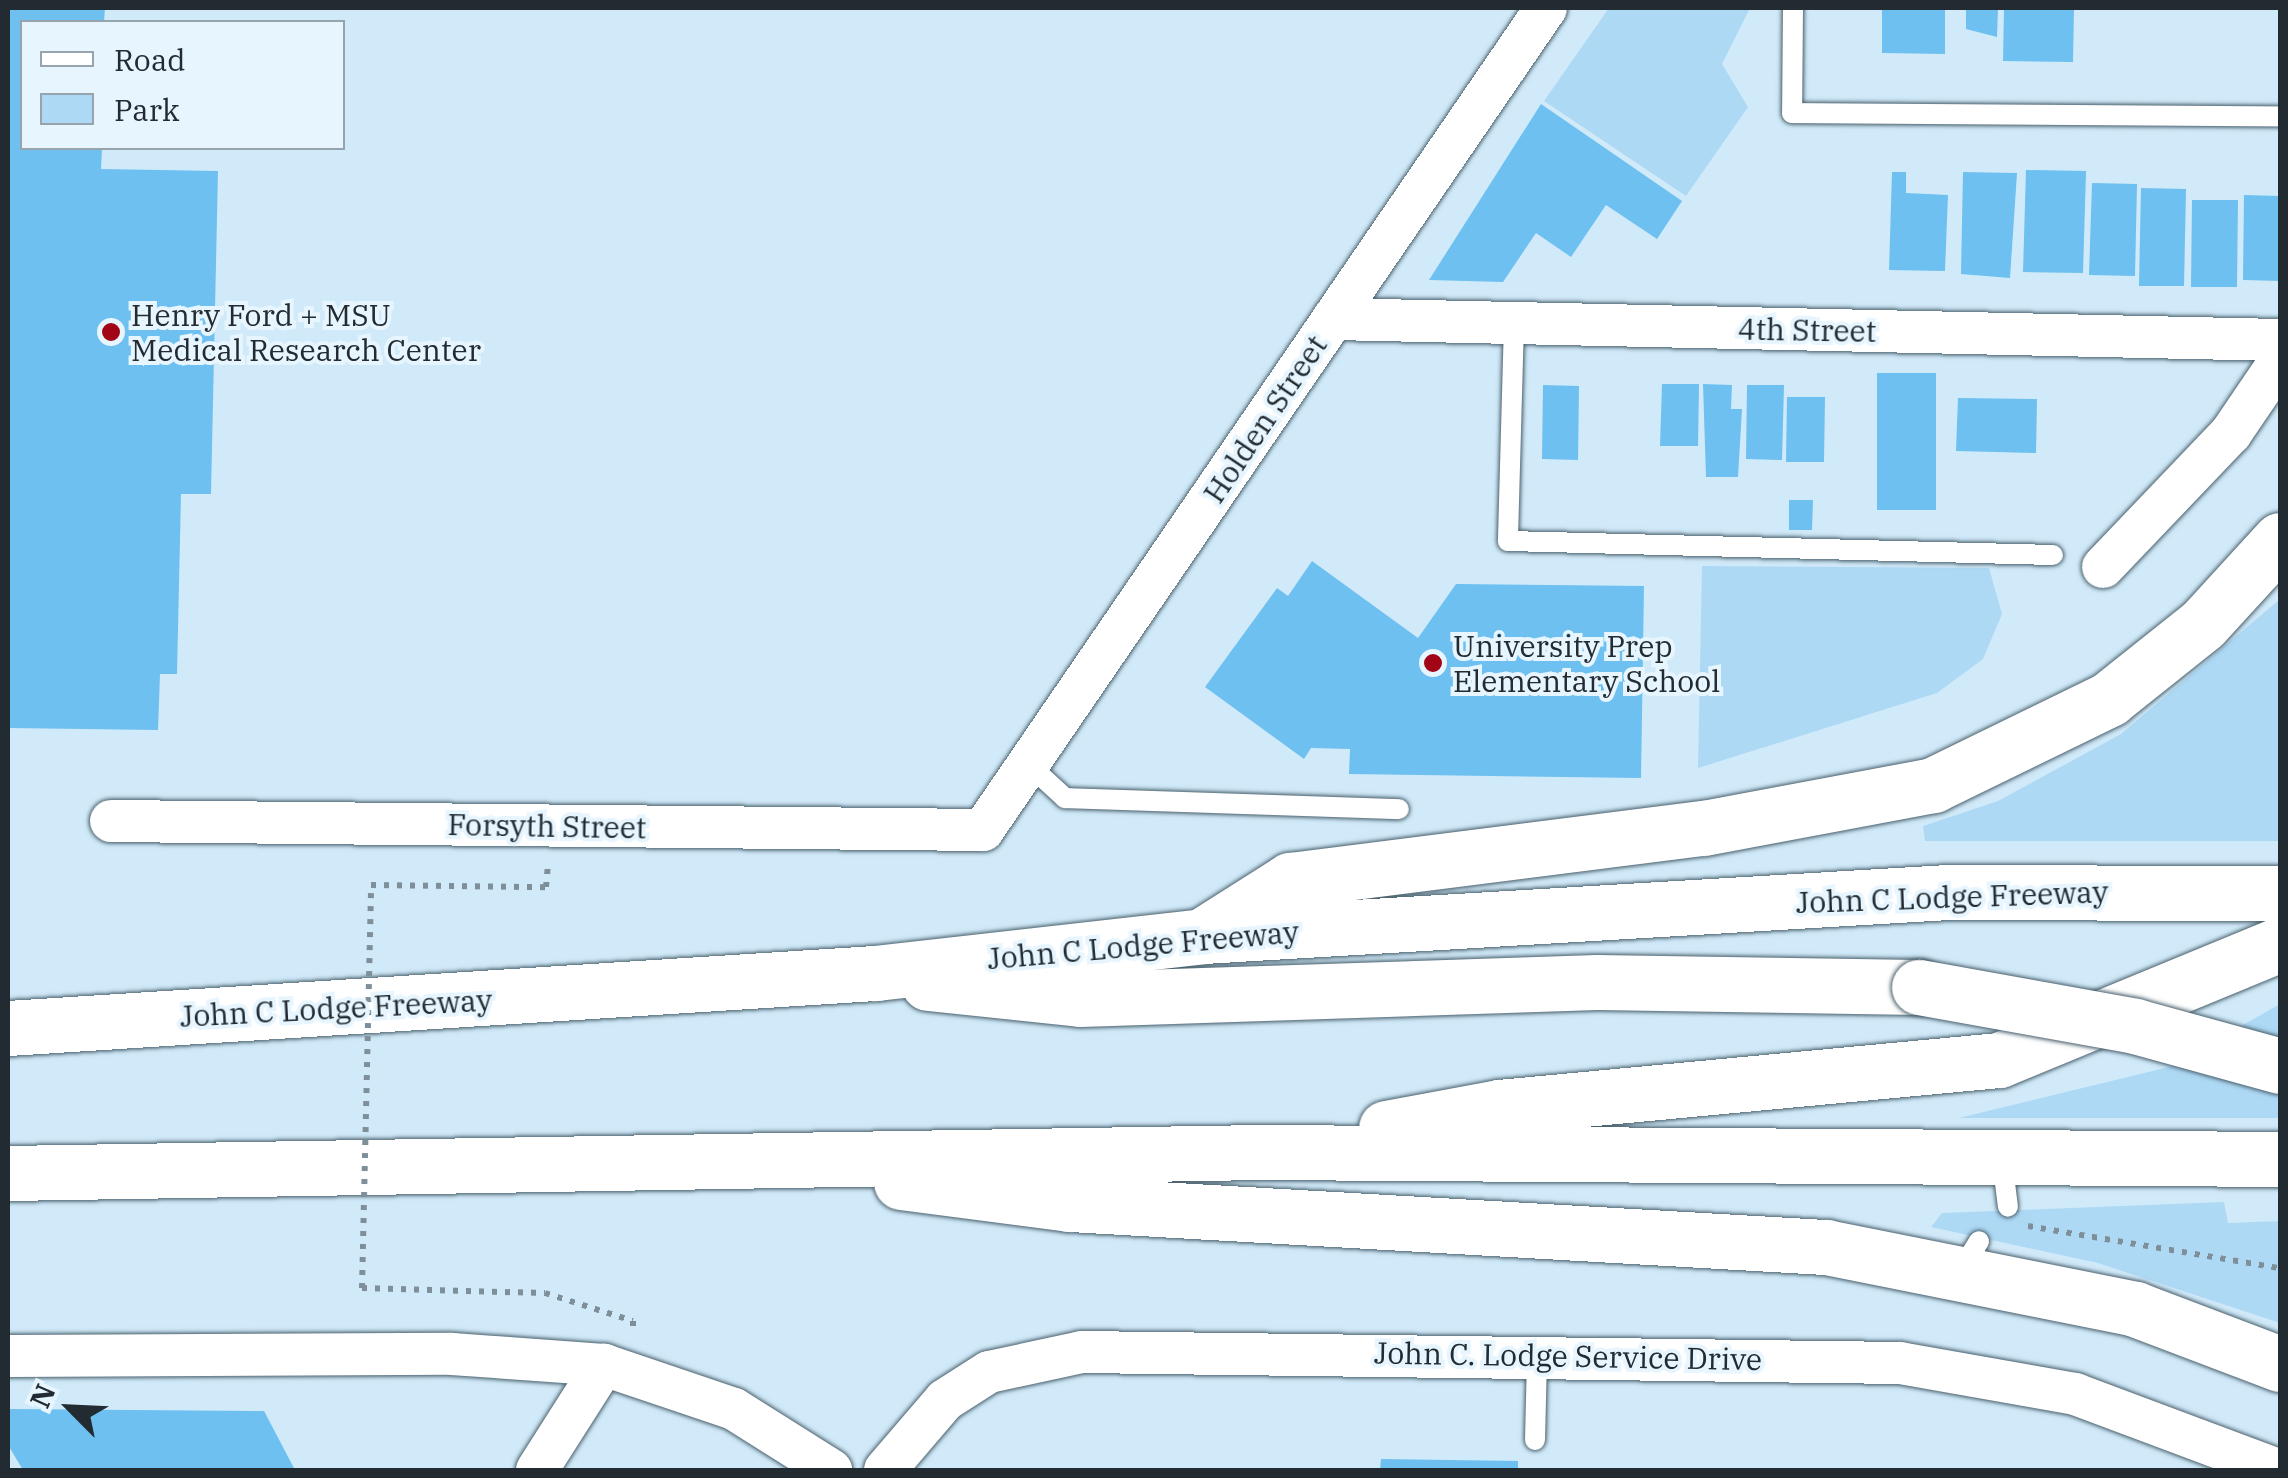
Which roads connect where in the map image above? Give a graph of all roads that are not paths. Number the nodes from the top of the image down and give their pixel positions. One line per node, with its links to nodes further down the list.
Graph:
1 (1546, 8): 4 (street, Holden Street)
2 (1794, 8): 3 (lane)
3 (2280, 116)
4 (1333, 319): 5 (street, 4th Street); 11 (street, Holden Street)
5 (1514, 323): 6 (street, 4th Street); 9 (lane)
6 (2280, 340)
7 (2280, 360): 10 (street)
8 (2280, 540): 16 (highway)
9 (2054, 555)
10 (2104, 567)
11 (1029, 765): 12 (lane); 14 (street, Holden Street)
12 (1399, 810)
13 (111, 821): 14 (street, Forsyth Street)
14 (983, 830)
15 (2280, 894): 16 (highway, John C Lodge Freeway)
16 (1202, 936): 18 (highway, John C Lodge Freeway)
17 (2280, 944): 21 (highway)
18 (874, 972): 19 (highway, John C Lodge Freeway); 20 (highway, bridge)
19 (18, 1026)
20 (2280, 1066)
21 (1260, 1152): 22 (highway); 23 (highway)
22 (694, 1155): 24 (highway); 27 (highway)
23 (2280, 1159)
24 (8, 1173)
25 (8, 1356): 28 (street)
26 (1537, 1356): 29 (lane); 32 (street, John C. Lodge Service Drive); 33 (street, John C. Lodge Service Drive)
27 (2280, 1364)
28 (604, 1365): 30 (street); 31 (street)
29 (1535, 1440)
30 (537, 1470)
31 (831, 1470)
32 (885, 1470)
33 (2278, 1470)

